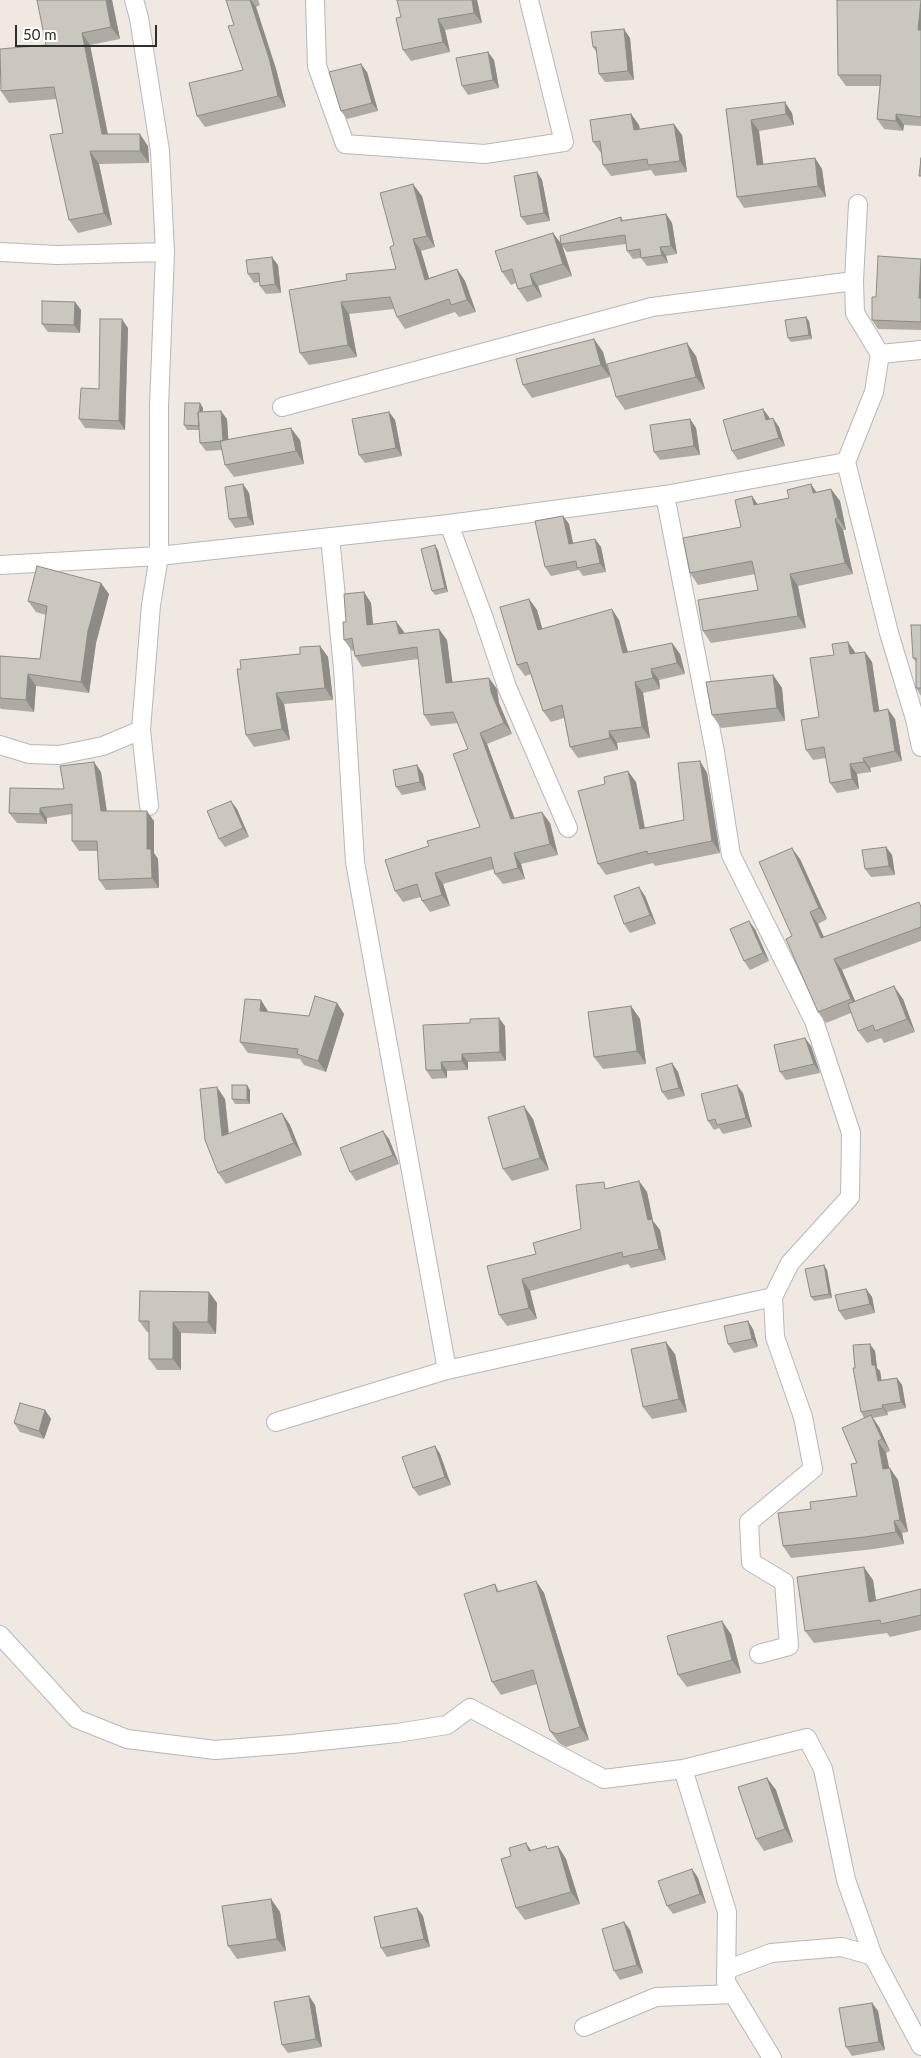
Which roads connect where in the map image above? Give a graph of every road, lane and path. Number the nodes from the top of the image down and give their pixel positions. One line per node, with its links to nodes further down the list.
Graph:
1 (134, 0): 6 (street)
2 (315, 0): 3 (street)
3 (529, 0)
4 (858, 204): 7 (street)
5 (0, 252): 6 (street)
6 (165, 252): 15 (street)
7 (854, 281): 9 (street); 10 (street)
8 (921, 350): 9 (street)
9 (880, 354): 11 (street)
10 (282, 407)
11 (846, 462): 12 (street); 19 (street)
12 (665, 495): 13 (street); 22 (street)
13 (449, 524): 14 (street); 21 (street)
14 (330, 537): 15 (street); 23 (street)
15 (159, 556): 16 (street); 17 (street)
16 (0, 564)
17 (141, 730): 18 (street); 20 (street)
18 (0, 745)
19 (921, 747)
20 (149, 806)
21 (568, 828)
22 (773, 1297): 23 (street); 26 (street)
23 (447, 1370): 24 (street)
24 (276, 1422)
25 (0, 1635): 27 (street)
26 (759, 1654)
27 (684, 1769): 28 (street); 29 (street)
28 (873, 1956): 29 (street); 32 (street)
29 (726, 1970): 30 (street)
30 (733, 1994): 31 (street); 33 (street)
31 (584, 2028)
32 (921, 2046)
33 (772, 2058)

